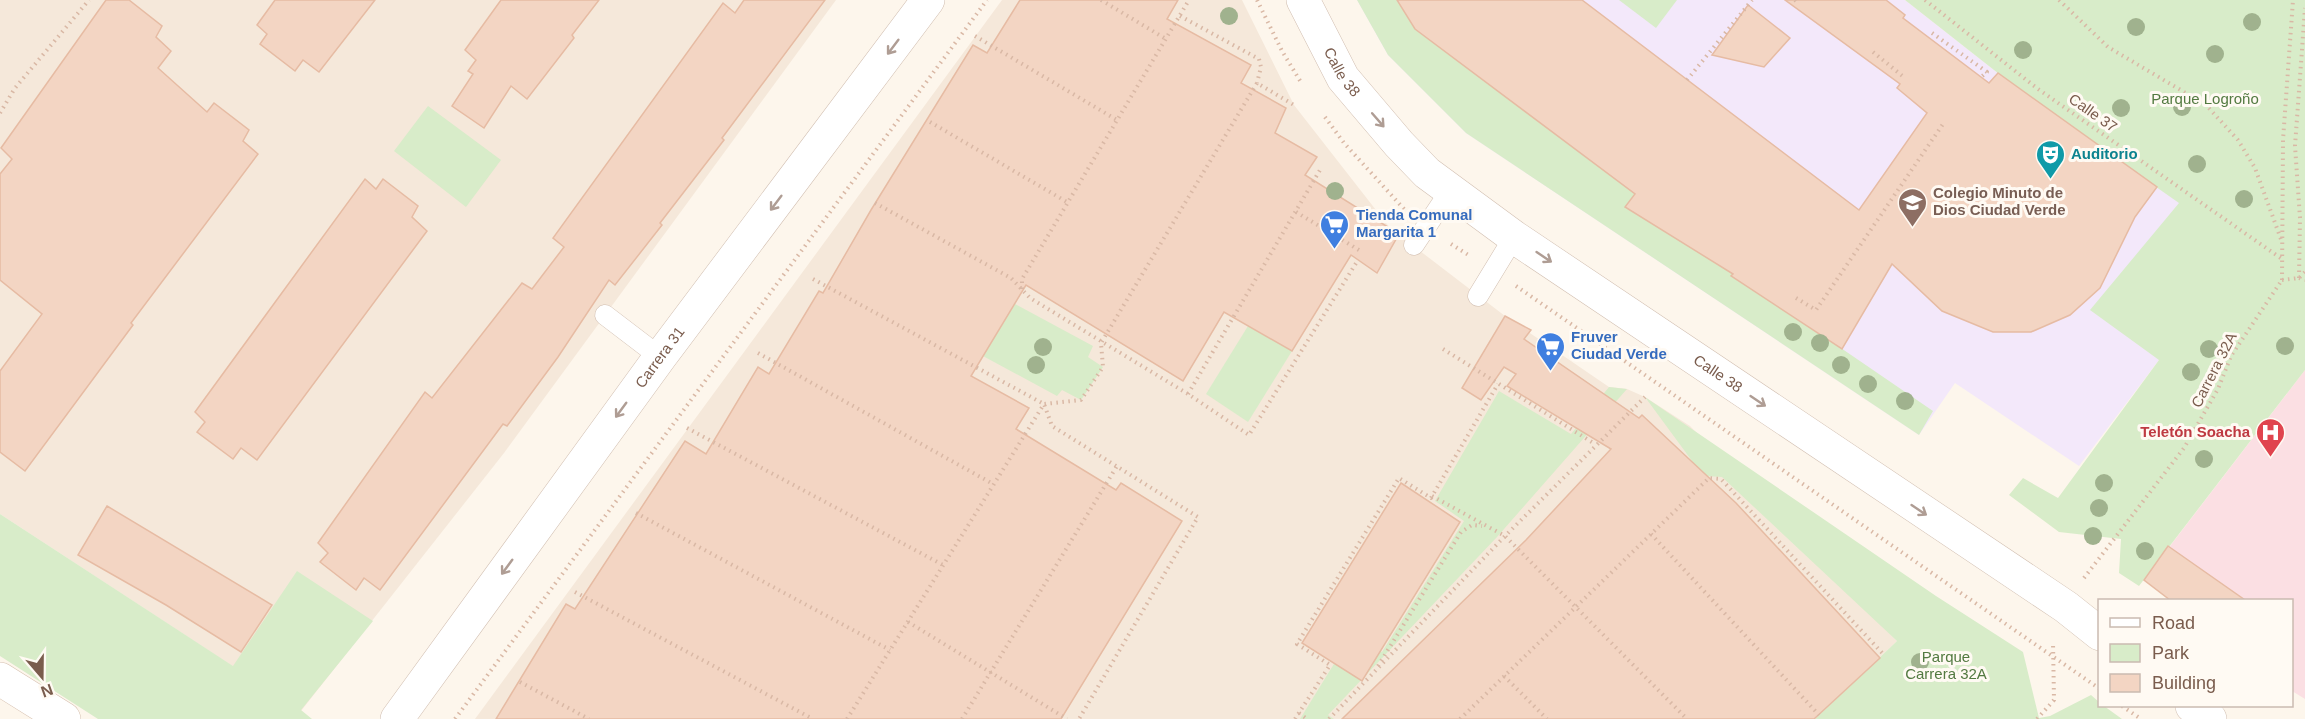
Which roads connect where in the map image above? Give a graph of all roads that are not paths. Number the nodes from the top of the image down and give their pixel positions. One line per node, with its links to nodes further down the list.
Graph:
1 (928, 0): 8 (street, Carrera 31, one-way to 8)
2 (1303, 0): 3 (street, Calle 38, one-way to 3)
3 (1450, 190): 4 (street, Calle 38); 5 (lane)
4 (1514, 237): 6 (lane); 9 (street, Calle 38, one-way to 9)
5 (1414, 245)
6 (1478, 296)
7 (606, 315): 8 (lane)
8 (660, 357): 13 (street, Carrera 31, one-way to 13)
9 (2098, 632)
10 (0, 679): 12 (street)
11 (2195, 707): 14 (street)
12 (64, 719)
13 (397, 719)
14 (2210, 719)

